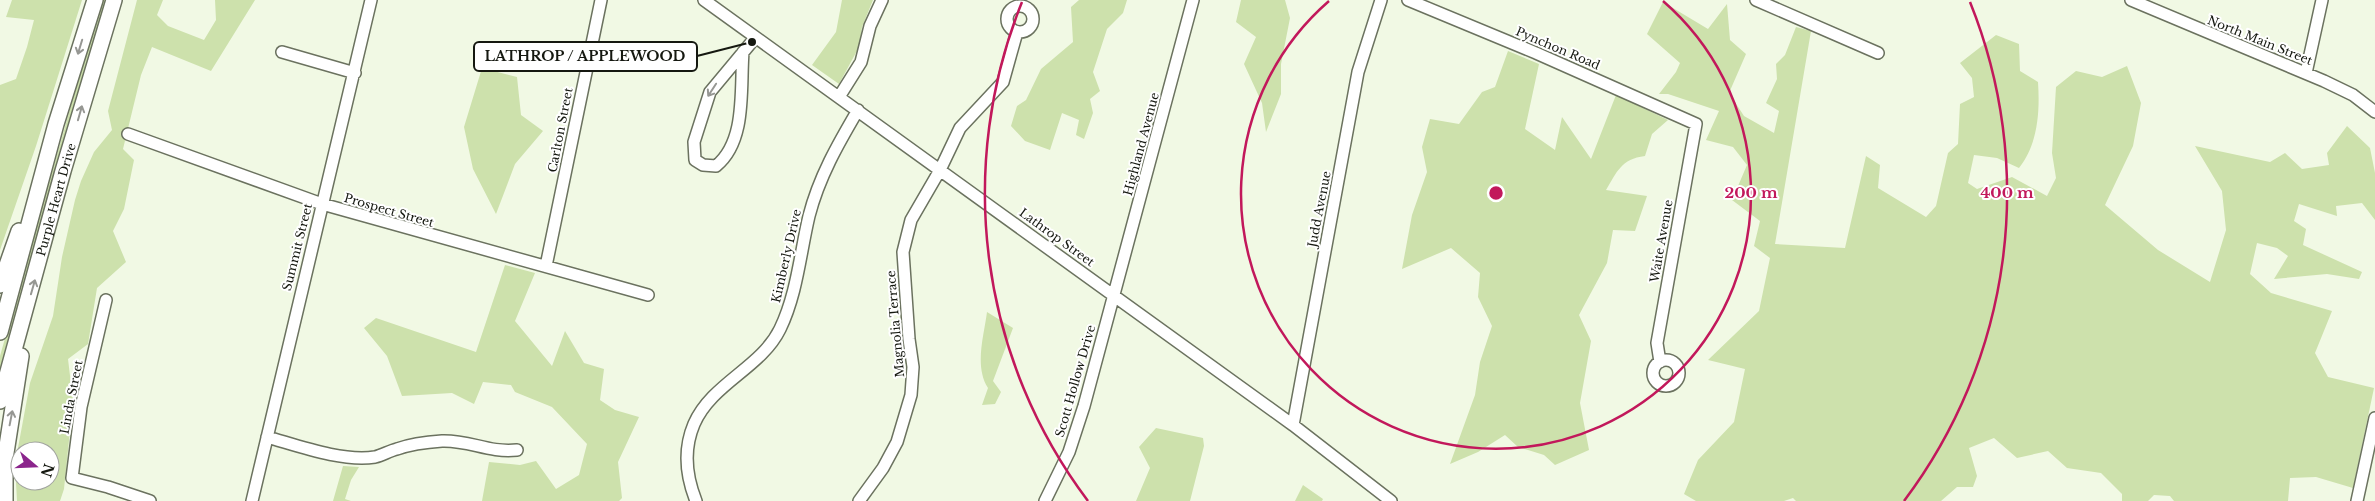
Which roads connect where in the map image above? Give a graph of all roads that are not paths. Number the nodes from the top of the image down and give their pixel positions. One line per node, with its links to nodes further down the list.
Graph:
1 (95, 0): 25 (main road, Purple Heart Drive, one-way to 25)
2 (114, 0): 33 (main road, Purple Heart Drive, one-way to 2)
3 (371, 0): 18 (street, Summit Street)
4 (601, 0): 28 (street, Carlton Street)
5 (704, 0): 14 (street, Lathrop Street)
6 (882, 0): 20 (street)
7 (1193, 0): 31 (street, Highland Avenue)
8 (1381, 0): 38 (street, Judd Avenue)
9 (1408, 0): 23 (street, Pynchon Road)
10 (1756, 0): 17 (street)
11 (2322, 0): 19 (street)
12 (2135, 1): 19 (street, North Main Street)
13 (1017, 32): 26 (street, Magnolia Terrace)
14 (755, 38): 16 (street); 20 (street, Lathrop Street)
15 (282, 52): 18 (street)
16 (743, 52): 16 (street, one-way to 16)
17 (1878, 53)
18 (355, 73): 27 (street, Summit Street)
19 (2306, 73): 22 (street, North Main Street)
20 (839, 96): 21 (street, Lathrop Street)
21 (858, 110): 26 (street, Lathrop Street); 44 (street, Kimberly Drive)
22 (2375, 112)
23 (1696, 124): 35 (street, Waite Avenue)
24 (128, 134): 27 (street, Prospect Street)
25 (48, 157): 29 (main road); 34 (main road, Purple Heart Drive)
26 (940, 170): 31 (street, Lathrop Street); 45 (street, Magnolia Terrace)
27 (322, 204): 28 (street, Prospect Street); 39 (street, Summit Street)
28 (546, 266): 30 (street, Prospect Street)
29 (0, 285)
30 (648, 295)
31 (1114, 295): 38 (street, Lathrop Street); 46 (street, Scott Hollow Drive)
32 (106, 300): 42 (street, Linda Street)
33 (26, 310): 36 (main road, Purple Heart Drive); 41 (main road, one-way to 33)
34 (0, 332)
35 (1660, 362)
36 (0, 401)
37 (2375, 418): 48 (street)
38 (1293, 424): 47 (street, Lathrop Street)
39 (266, 437): 40 (street); 43 (street, Summit Street)
40 (517, 450)
41 (5, 501)
42 (150, 501)
43 (252, 501)
44 (696, 501)
45 (859, 501)
46 (1045, 501)
47 (1391, 501)
48 (2357, 501)

